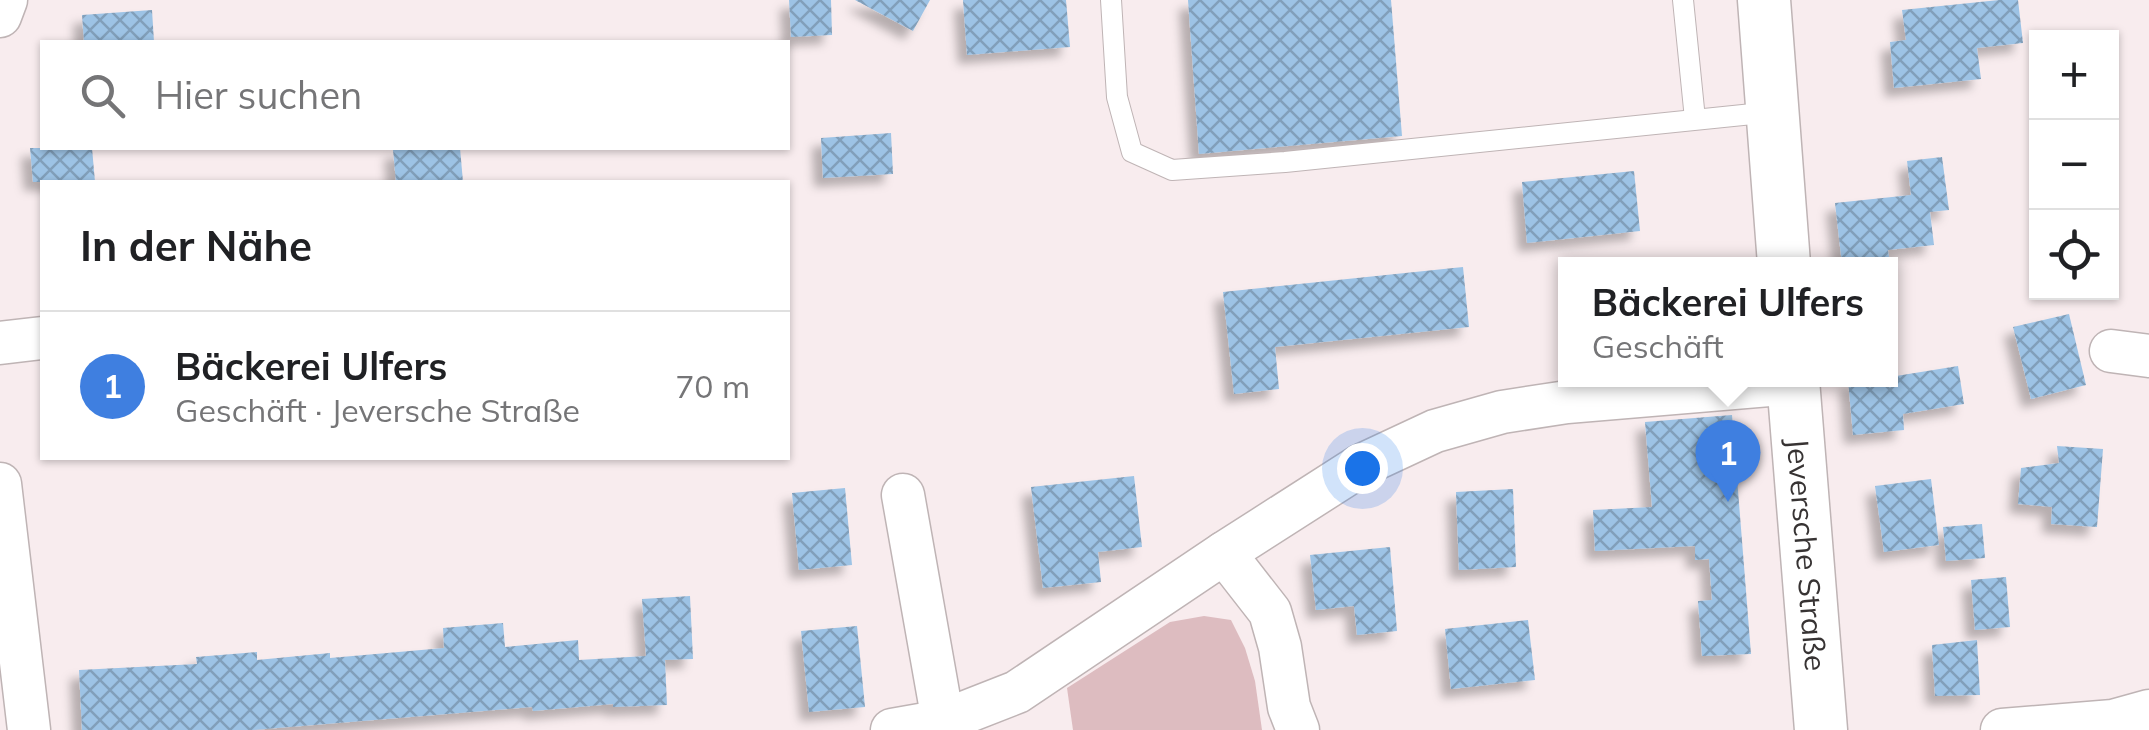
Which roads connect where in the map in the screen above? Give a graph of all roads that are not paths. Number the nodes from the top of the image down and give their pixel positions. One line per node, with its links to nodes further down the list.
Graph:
1 (6, 0): 5 (street)
2 (1111, 0): 7 (lane)
3 (1684, 0): 7 (lane)
4 (1764, 0): 6 (street)
5 (0, 16)
6 (1772, 112): 7 (lane); 8 (street)
7 (1694, 119)
8 (1783, 257)
9 (40, 338): 10 (street)
10 (0, 343)
11 (1728, 387): 15 (street)
12 (1793, 387): 21 (street, Jeversche Straße)
13 (0, 484): 18 (street)
14 (903, 495): 17 (street)
15 (1224, 553): 17 (street); 20 (street)
16 (2149, 710): 22 (street)
17 (943, 721): 19 (street)
18 (28, 730)
19 (892, 730)
20 (1298, 730)
21 (1821, 730)
22 (2002, 730)

